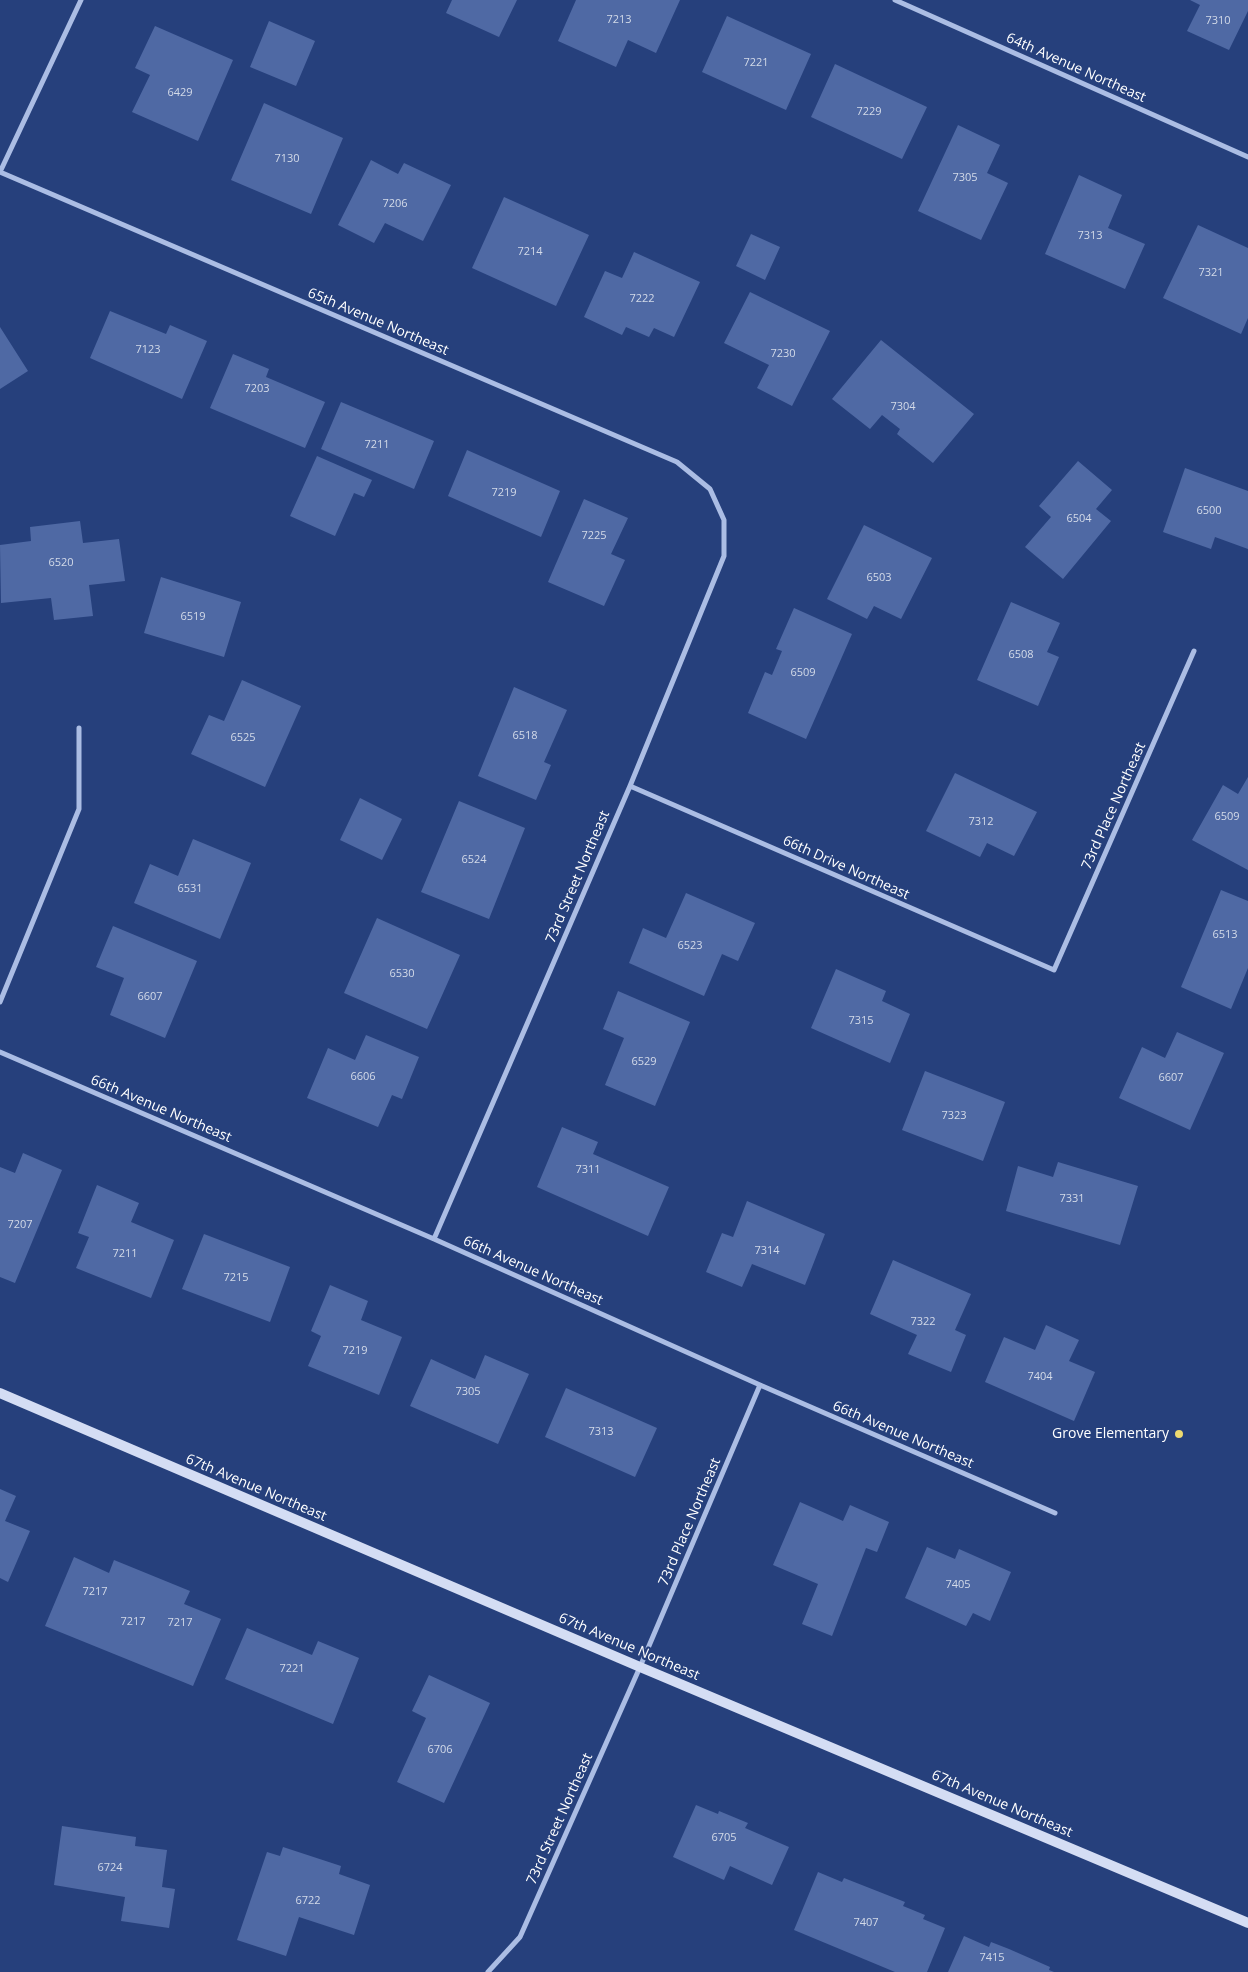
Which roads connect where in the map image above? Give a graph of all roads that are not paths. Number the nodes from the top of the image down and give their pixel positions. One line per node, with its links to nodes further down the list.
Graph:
1 (81, 0): 4 (street)
2 (896, 0): 3 (street, 64th Avenue Northeast)
3 (1248, 157)
4 (0, 172): 5 (street, 65th Avenue Northeast)
5 (724, 520): 8 (street, 73rd Street Northeast)
6 (1194, 651): 9 (street, 73rd Place Northeast)
7 (78, 728): 10 (street)
8 (630, 786): 9 (street, 66th Drive Northeast); 12 (street, 73rd Street Northeast)
9 (1054, 970)
10 (0, 1002)
11 (0, 1052): 12 (street, 66th Avenue Northeast)
12 (434, 1239): 13 (street, 66th Avenue Northeast)
13 (760, 1385): 15 (street, 66th Avenue Northeast); 16 (street, 73rd Place Northeast)
14 (0, 1393): 16 (main road, 67th Avenue Northeast)
15 (1055, 1513)
16 (640, 1667): 17 (main road, 67th Avenue Northeast); 18 (street, 73rd Street Northeast)
17 (1248, 1923)
18 (488, 1972)

